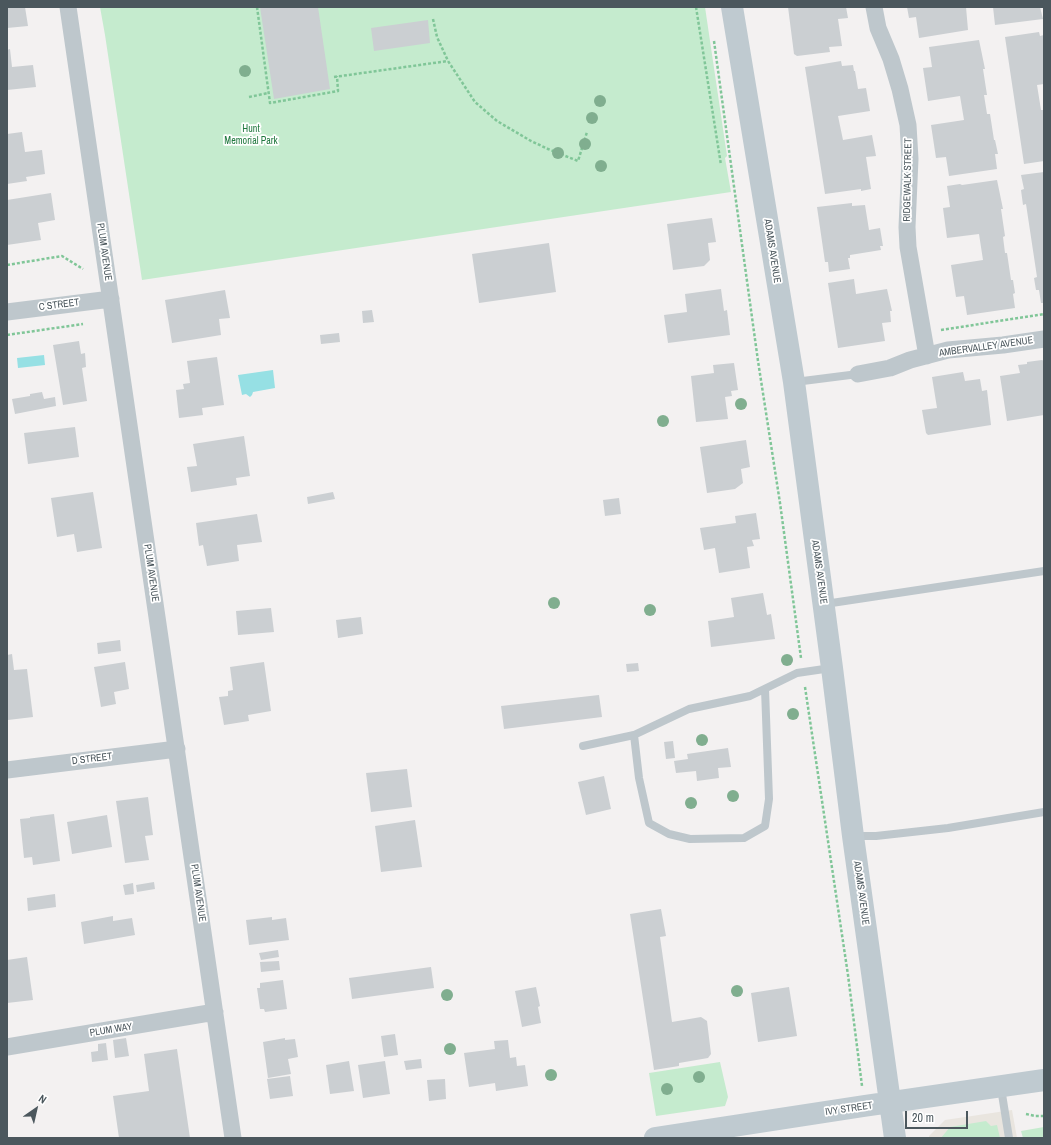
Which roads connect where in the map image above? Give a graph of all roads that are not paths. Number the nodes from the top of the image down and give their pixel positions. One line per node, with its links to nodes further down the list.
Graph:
1 (68, 7): 4 (street, PLUM AVENUE)
2 (732, 7): 9 (street, ADAMS AVENUE)
3 (874, 7): 7 (street, RIDGEWALK STREET)
4 (111, 299): 5 (street, C STREET); 16 (street, PLUM AVENUE)
5 (7, 312)
6 (1044, 339): 7 (street, AMBERVALLEY AVENUE)
7 (927, 356): 8 (street, AMBERVALLEY AVENUE)
8 (858, 374): 9 (lane)
9 (794, 382): 11 (street, ADAMS AVENUE)
10 (1044, 571): 11 (lane)
11 (823, 604): 12 (street, ADAMS AVENUE)
12 (832, 668): 13 (lane); 19 (street, ADAMS AVENUE)
13 (765, 689): 14 (lane); 14 (lane)
14 (634, 734): 15 (lane)
15 (583, 746)
16 (177, 749): 17 (street, D STREET); 20 (street, PLUM AVENUE)
17 (7, 770)
18 (1044, 812): 19 (lane)
19 (852, 836): 24 (street, ADAMS AVENUE)
20 (215, 1012): 21 (street, PLUM WAY); 25 (street, PLUM AVENUE)
21 (7, 1047)
22 (1044, 1080): 23 (street, IVY STREET)
23 (1001, 1087): 24 (street, IVY STREET); 28 (lane)
24 (890, 1103): 26 (street, IVY STREET); 27 (street, ADAMS AVENUE)
25 (233, 1138)
26 (655, 1138)
27 (895, 1138)
28 (1008, 1138)

